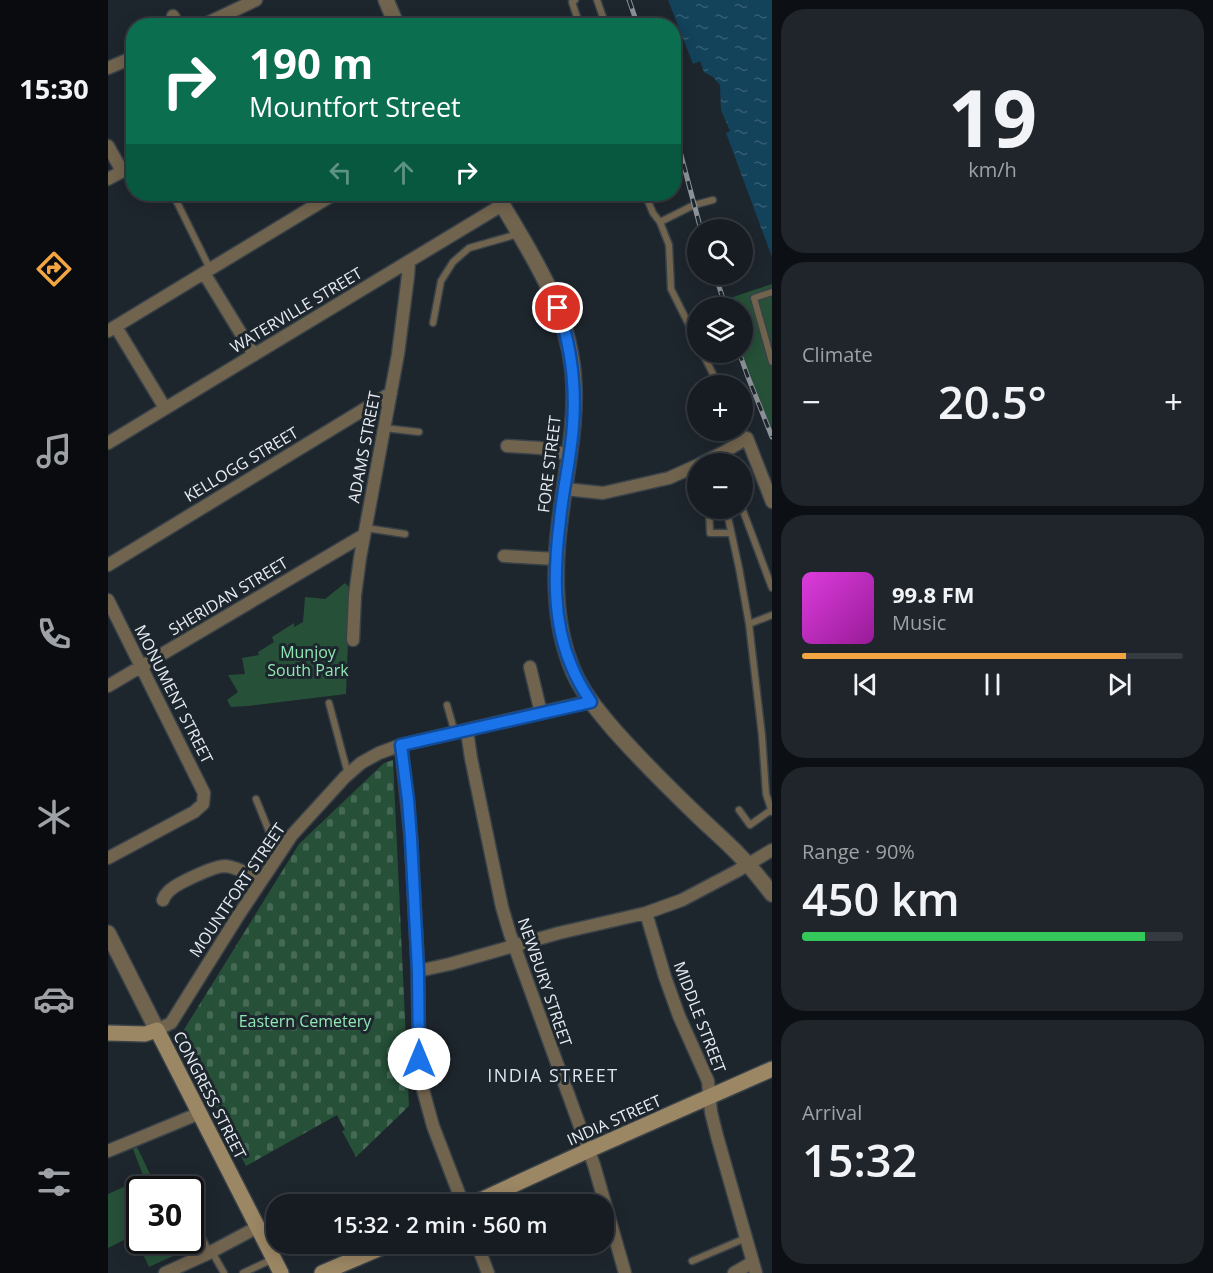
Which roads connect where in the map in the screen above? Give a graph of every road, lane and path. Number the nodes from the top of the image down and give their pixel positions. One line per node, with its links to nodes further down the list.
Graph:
1 (256, 0): 5 (street)
2 (386, 0): 6 (street)
3 (575, 0): 7 (lane)
4 (597, 0): 8 (lane)
5 (218, 18)
6 (391, 18)
7 (577, 18)
8 (603, 18)
9 (126, 60): 10 (street)
10 (108, 68)
11 (108, 146): 12 (street)
12 (126, 166)
13 (126, 169): 14 (street)
14 (108, 179)
15 (713, 200): 21 (lane)
16 (176, 201): 24 (lane)
17 (322, 201): 24 (street)
18 (496, 201): 23 (street, WATERVILLE STREET)
19 (500, 201): 22 (street, FORE STREET)
20 (650, 201): 21 (lane)
21 (660, 222): 26 (lane)
22 (519, 234): 27 (lane); 40 (street, FORE STREET)
23 (409, 261): 29 (street, WATERVILLE STREET); 31 (street, ADAMS STREET)
24 (207, 271): 28 (street); 29 (street)
25 (772, 292): 30 (lane)
26 (687, 322)
27 (433, 323)
28 (112, 329): 32 (street)
29 (254, 355): 32 (street, WATERVILLE STREET)
30 (772, 362)
31 (391, 393): 33 (street, ADAMS STREET); 52 (street, KELLOGG STREET)
32 (165, 408): 37 (street, WATERVILLE STREET)
33 (384, 428): 34 (lane); 47 (street, ADAMS STREET)
34 (419, 432)
35 (737, 441): 39 (street)
36 (748, 441): 43 (street)
37 (108, 443)
38 (507, 446): 40 (street)
39 (722, 453)
40 (570, 455): 42 (street, FORE STREET)
41 (687, 470): 42 (street)
42 (565, 489): 51 (street, FORE STREET)
43 (772, 502)
44 (709, 519): 48 (lane)
45 (728, 519): 48 (lane)
46 (746, 519): 53 (lane)
47 (365, 531): 49 (lane); 57 (street, ADAMS STREET); 58 (street, SHERIDAN STREET)
48 (731, 532): 56 (lane)
49 (405, 534)
50 (504, 556): 51 (street)
51 (556, 560): 61 (street, FORE STREET)
52 (108, 565)
53 (772, 588)
54 (108, 600): 58 (street, MONUMENT STREET)
55 (772, 615): 56 (lane)
56 (748, 624): 70 (lane)
57 (353, 640)
58 (141, 666): 60 (street, SHERIDAN STREET); 73 (street, MONUMENT STREET)
59 (530, 667): 64 (street)
60 (108, 686)
61 (591, 702): 64 (street, MOUNTFORT STREET); 74 (street, FORE STREET)
62 (329, 703): 67 (lane)
63 (447, 705): 65 (lane)
64 (541, 713): 65 (street, MOUNTFORT STREET)
65 (461, 732): 66 (street, MOUNTFORT STREET); 80 (street, NEWBURY STREET)
66 (401, 745): 67 (street, MOUNTFORT STREET); 82 (street)
67 (348, 774): 71 (street, MOUNTFORT STREET)
68 (256, 799): 71 (lane)
69 (739, 810): 70 (lane)
70 (771, 811)
71 (281, 850): 75 (street, MOUNTFORT STREET)
72 (772, 850): 74 (street)
73 (108, 858)
74 (748, 865): 76 (street, FORE STREET); 78 (street)
75 (261, 880): 77 (street); 83 (street, MOUNTFORT STREET)
76 (772, 894)
77 (163, 900)
78 (645, 913): 80 (street); 86 (street, MIDDLE STREET)
79 (108, 933): 81 (street, CONGRESS STREET)
80 (515, 946): 82 (street); 88 (street, NEWBURY STREET)
81 (112, 949): 83 (street, CONGRESS STREET)
82 (418, 971): 90 (street)
83 (157, 1030): 84 (main road); 87 (main road, CONGRESS STREET)
84 (108, 1033)
85 (772, 1069): 86 (main road, INDIA STREET)
86 (710, 1097): 88 (main road, INDIA STREET); 93 (street, MIDDLE STREET)
87 (200, 1113): 89 (street); 92 (main road, CONGRESS STREET)
88 (589, 1150): 91 (main road, INDIA STREET); 107 (street, NEWBURY STREET)
89 (108, 1151)
90 (459, 1194)
91 (494, 1194)
92 (258, 1227): 95 (street); 98 (main road, CONGRESS STREET)
93 (746, 1238): 99 (lane); 100 (street, MIDDLE STREET)
94 (204, 1245): 95 (street)
95 (209, 1253): 101 (street); 102 (lane)
96 (367, 1254): 105 (main road)
97 (481, 1254): 106 (street)
98 (274, 1258): 103 (lane); 104 (main road, CONGRESS STREET)
99 (692, 1261)
100 (754, 1268): 108 (street)
101 (165, 1273)
102 (224, 1273)
103 (243, 1273)
104 (281, 1273)
105 (322, 1273)
106 (488, 1273)
107 (625, 1273)
108 (734, 1273)

